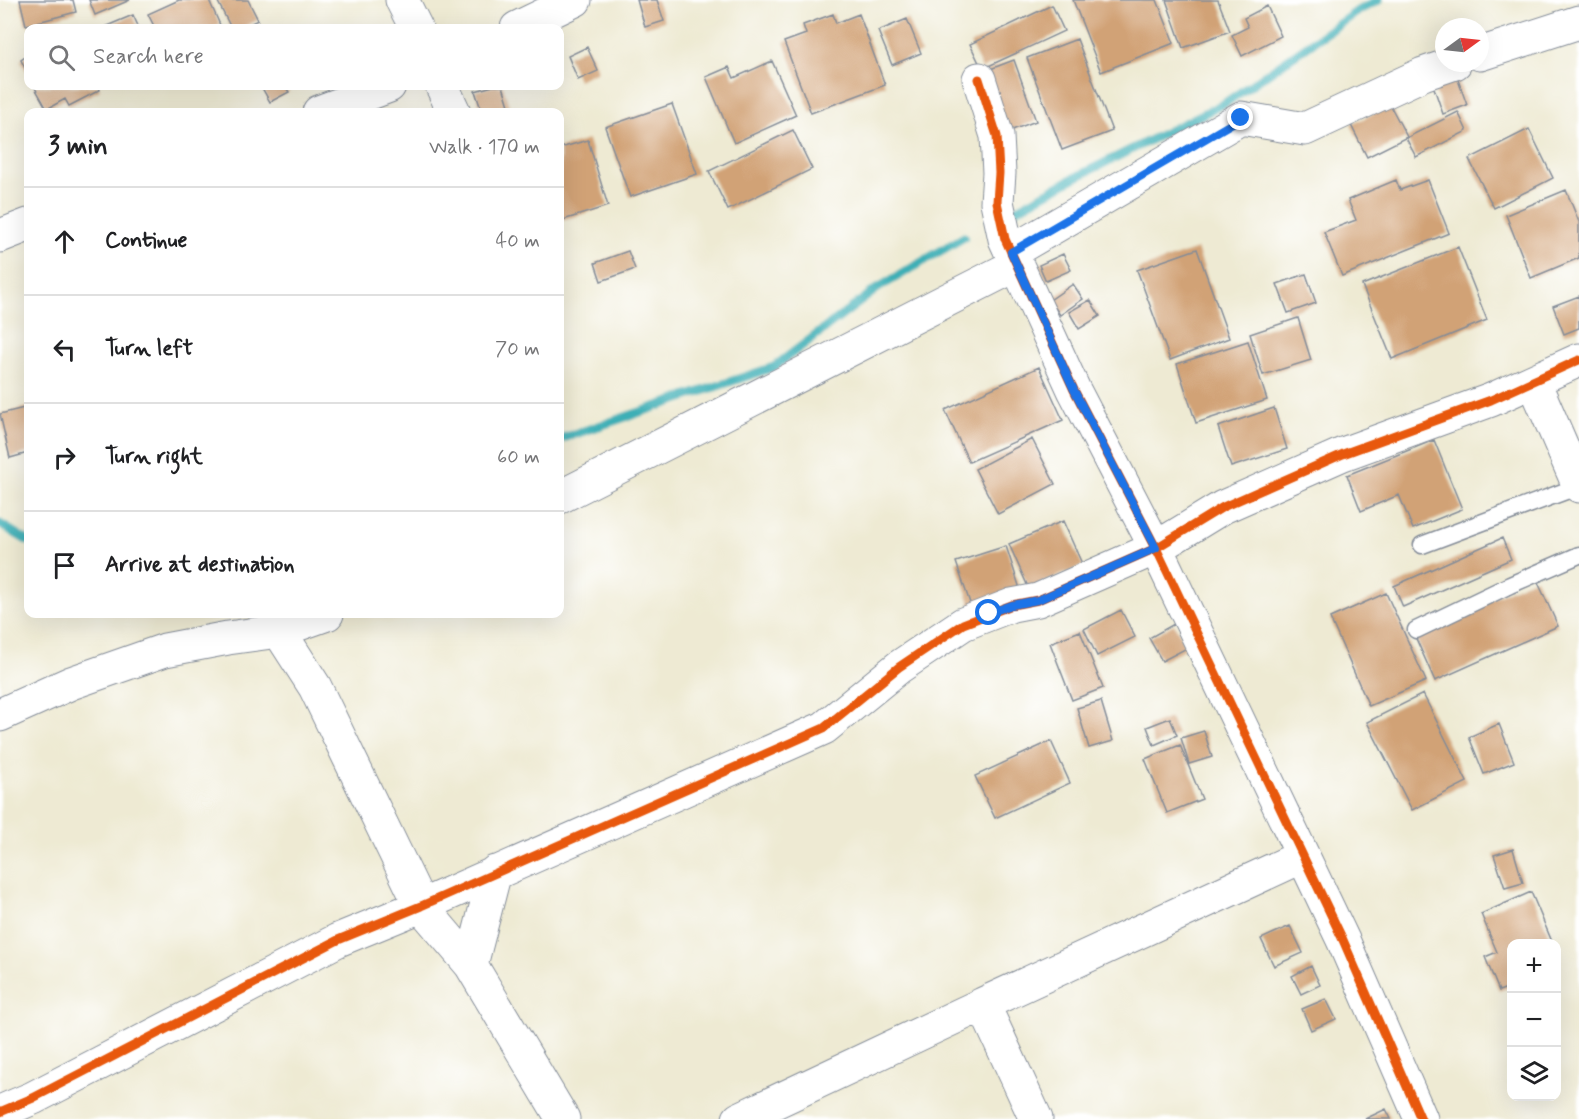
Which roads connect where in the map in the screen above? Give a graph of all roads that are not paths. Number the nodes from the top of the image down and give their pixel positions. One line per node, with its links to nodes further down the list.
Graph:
1 (402, 0): 4 (street)
2 (575, 0): 5 (street)
3 (1579, 22): 6 (street)
4 (414, 24)
5 (525, 24)
6 (1489, 51)
7 (1435, 70): 15 (street)
8 (979, 79): 15 (street)
9 (378, 90): 11 (street)
10 (444, 90): 12 (street)
11 (330, 108)
12 (452, 108)
13 (24, 227): 14 (street)
14 (0, 236)
15 (1014, 258): 19 (street); 21 (street)
16 (1579, 360): 17 (street)
17 (1534, 382): 18 (street); 21 (street)
18 (1579, 486): 20 (lane)
19 (564, 495)
20 (1422, 545)
21 (1156, 548): 27 (street); 28 (street)
22 (1579, 555): 24 (lane)
23 (316, 618): 25 (street)
24 (1416, 630)
25 (279, 631): 26 (street); 29 (street)
26 (0, 715)
27 (1303, 856): 31 (street); 36 (street)
28 (495, 872): 29 (street); 30 (street)
29 (421, 906): 30 (street); 32 (street)
30 (471, 965): 33 (street)
31 (983, 1004): 34 (street); 35 (street)
32 (0, 1112)
33 (563, 1119)
34 (739, 1119)
35 (1036, 1119)
36 (1421, 1119)

